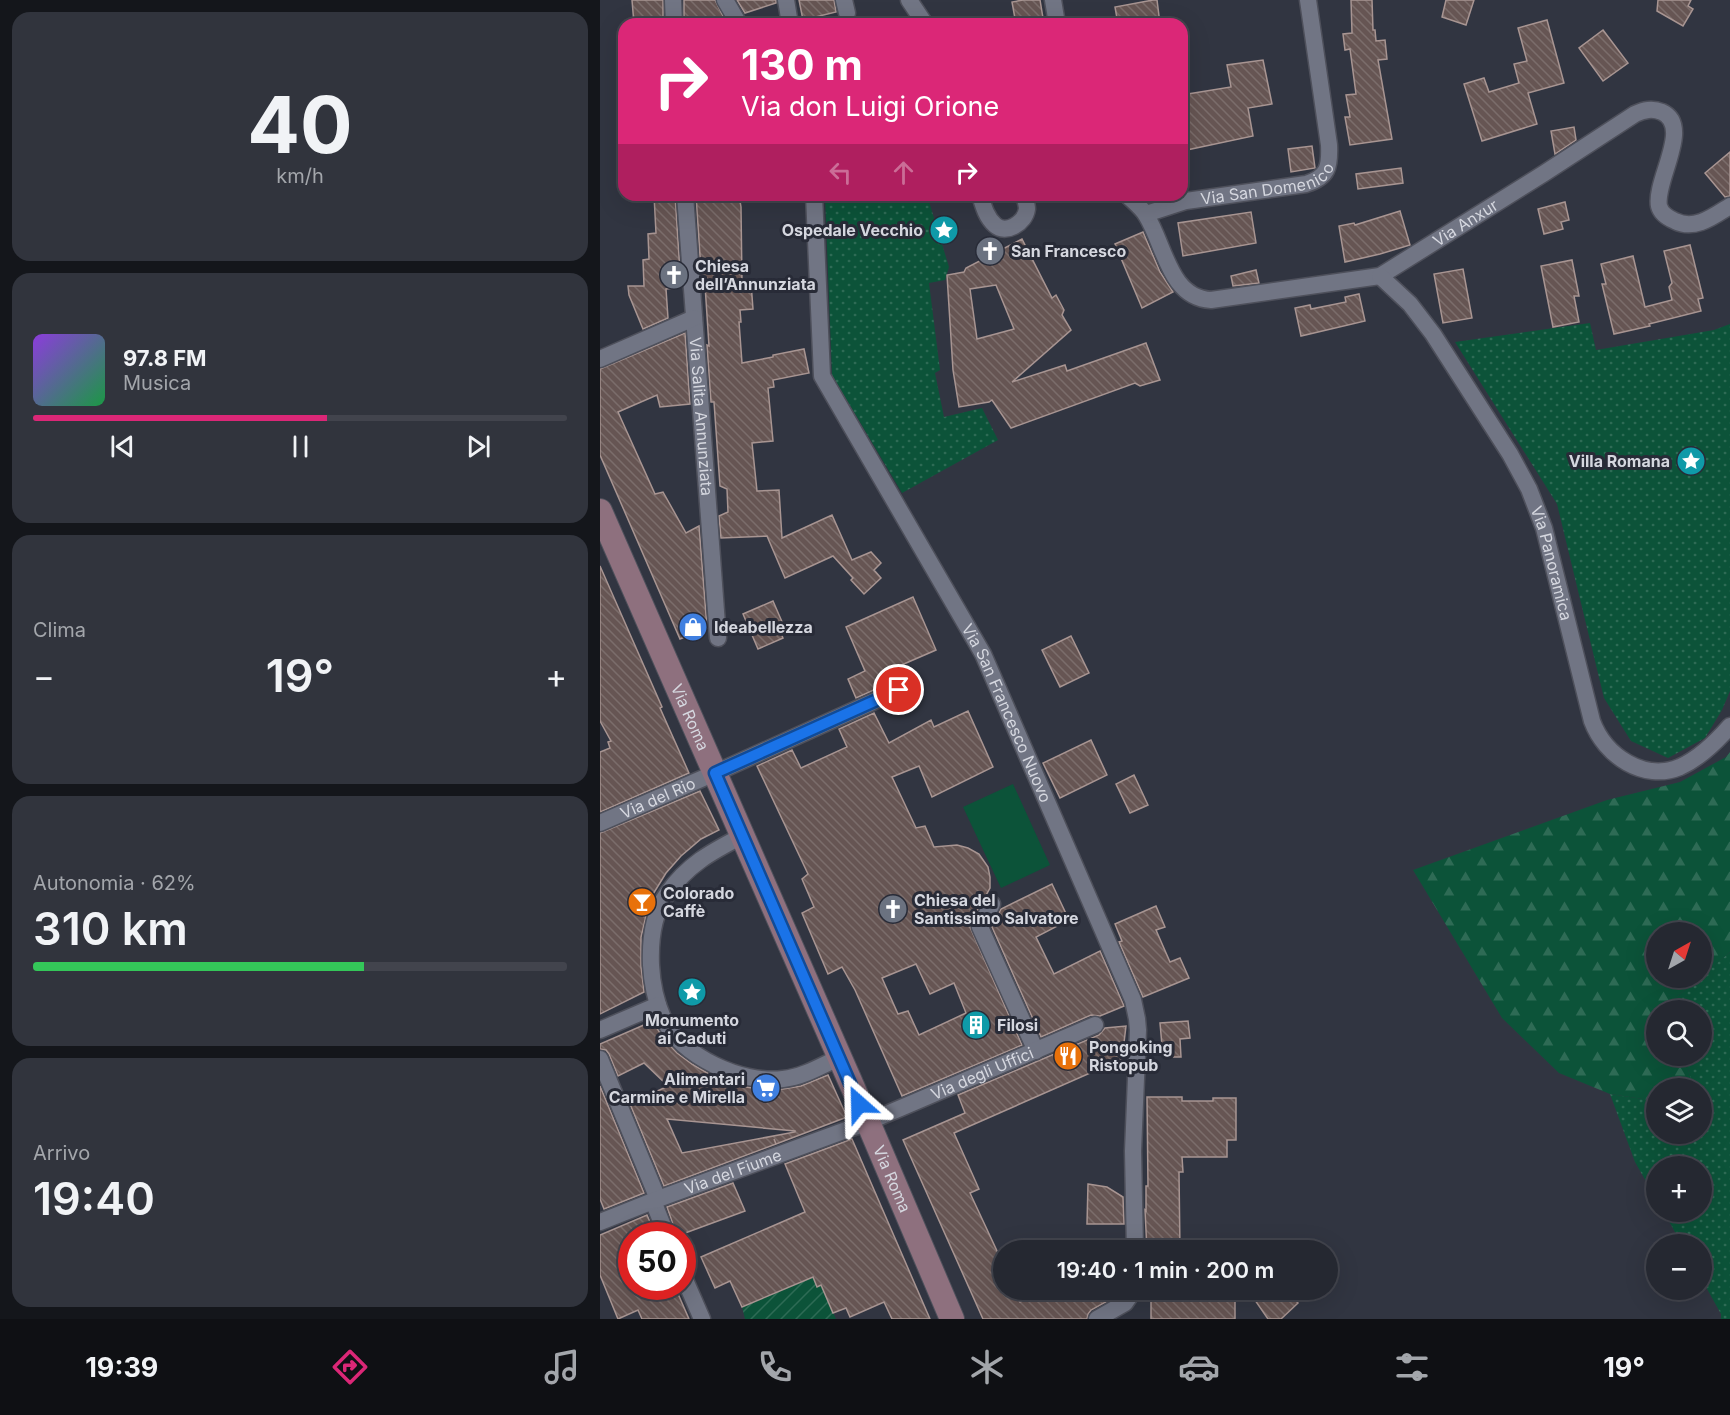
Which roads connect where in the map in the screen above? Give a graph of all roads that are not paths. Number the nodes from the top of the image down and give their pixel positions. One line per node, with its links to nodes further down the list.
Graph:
1 (673, 0): 7 (street)
2 (724, 0): 8 (street)
3 (786, 0): 9 (street)
4 (909, 0): 10 (street)
5 (1053, 0): 11 (street)
6 (1308, 0): 18 (street, Via San Domenico)
7 (674, 18)
8 (735, 18)
9 (789, 18)
10 (921, 18)
11 (1056, 18)
12 (686, 201): 22 (street, Via Salita Annunziata)
13 (814, 201): 42 (street, Via San Francesco Nuovo)
14 (982, 201): 15 (street)
15 (1026, 201)
16 (1133, 201): 20 (street, Via Anxur)
17 (1186, 201): 20 (street, Via San Domenico)
18 (1188, 201)
19 (1730, 206): 21 (street, Via Anxur)
20 (1146, 214): 21 (street, Via Anxur)
21 (1380, 276): 27 (street, Via Panoramica)
22 (694, 318): 23 (street); 25 (street, Via Salita Annunziata)
23 (600, 359)
24 (600, 511): 28 (main road, Via Roma)
25 (718, 638)
26 (899, 690): 28 (street, Via del Rio)
27 (1730, 726)
28 (715, 773): 29 (street, Via del Rio); 30 (main road, Via Roma)
29 (600, 823)
30 (742, 836): 32 (street); 36 (main road, Via Roma)
31 (992, 904): 35 (street)
32 (658, 1005): 34 (street); 36 (street)
33 (1095, 1025): 35 (street, Via degli Uffici)
34 (600, 1030)
35 (1036, 1051): 38 (street, Via degli Uffici)
36 (838, 1058): 38 (main road, Via Roma)
37 (600, 1059): 39 (street)
38 (868, 1122): 39 (street, Via del Fiume); 46 (main road, Via Roma)
39 (655, 1200): 40 (street, Via del Fiume); 41 (street)
40 (600, 1222)
41 (662, 1222)
42 (1136, 1240)
43 (694, 1300): 45 (street)
44 (1127, 1300): 47 (street)
45 (702, 1319)
46 (951, 1319)
47 (1097, 1319)

